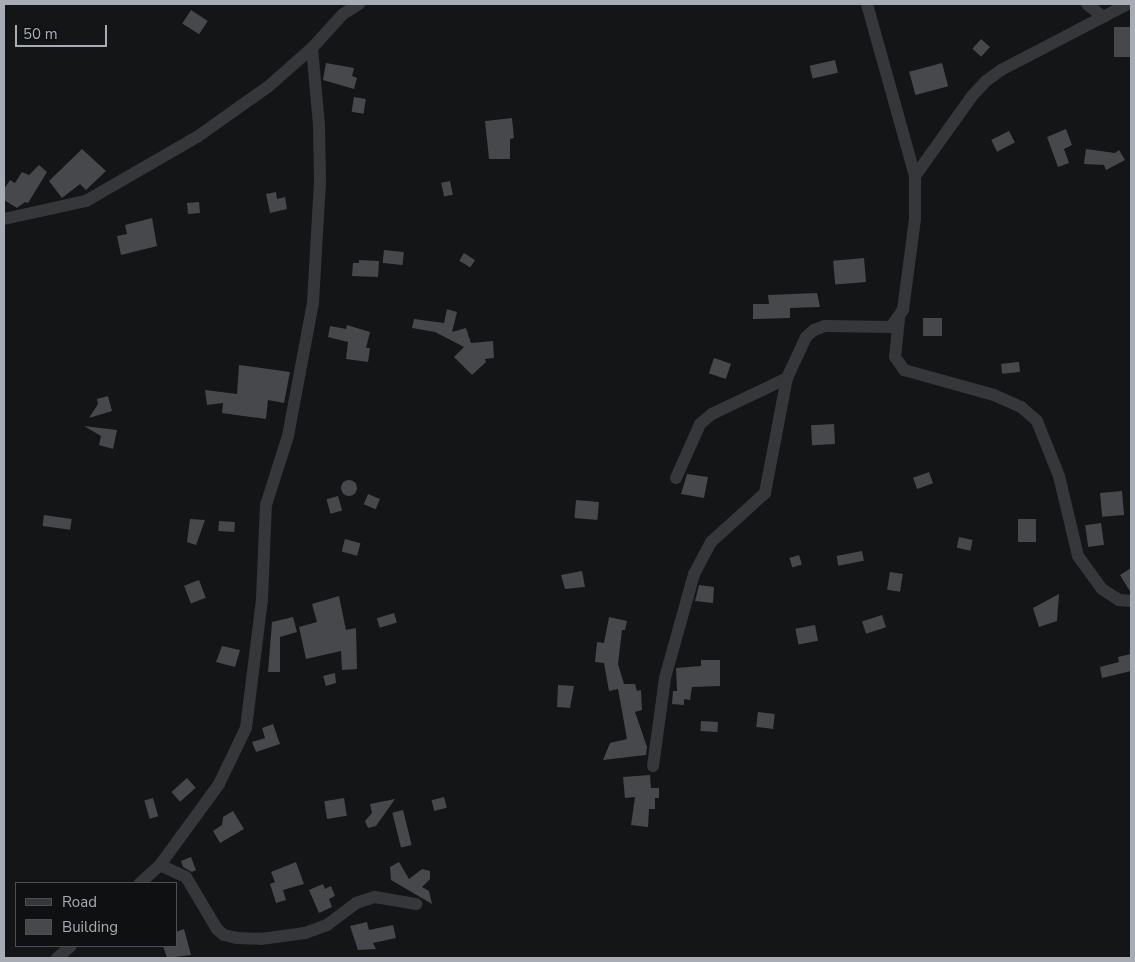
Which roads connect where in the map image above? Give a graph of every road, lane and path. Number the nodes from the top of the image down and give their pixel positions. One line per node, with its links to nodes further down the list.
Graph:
1 (358, 4): 6 (street)
2 (867, 4): 7 (street)
3 (1086, 4): 5 (street)
4 (1128, 4): 5 (street)
5 (1103, 17): 7 (street)
6 (312, 48): 8 (street); 14 (street)
7 (915, 176): 9 (street)
8 (4, 219)
9 (899, 319): 10 (street); 12 (street)
10 (787, 378): 11 (street); 13 (street)
11 (676, 478)
12 (1131, 601)
13 (654, 766)
14 (160, 865): 15 (street); 16 (street)
15 (141, 882)
16 (416, 904)
17 (70, 947): 18 (street)
18 (57, 958)

